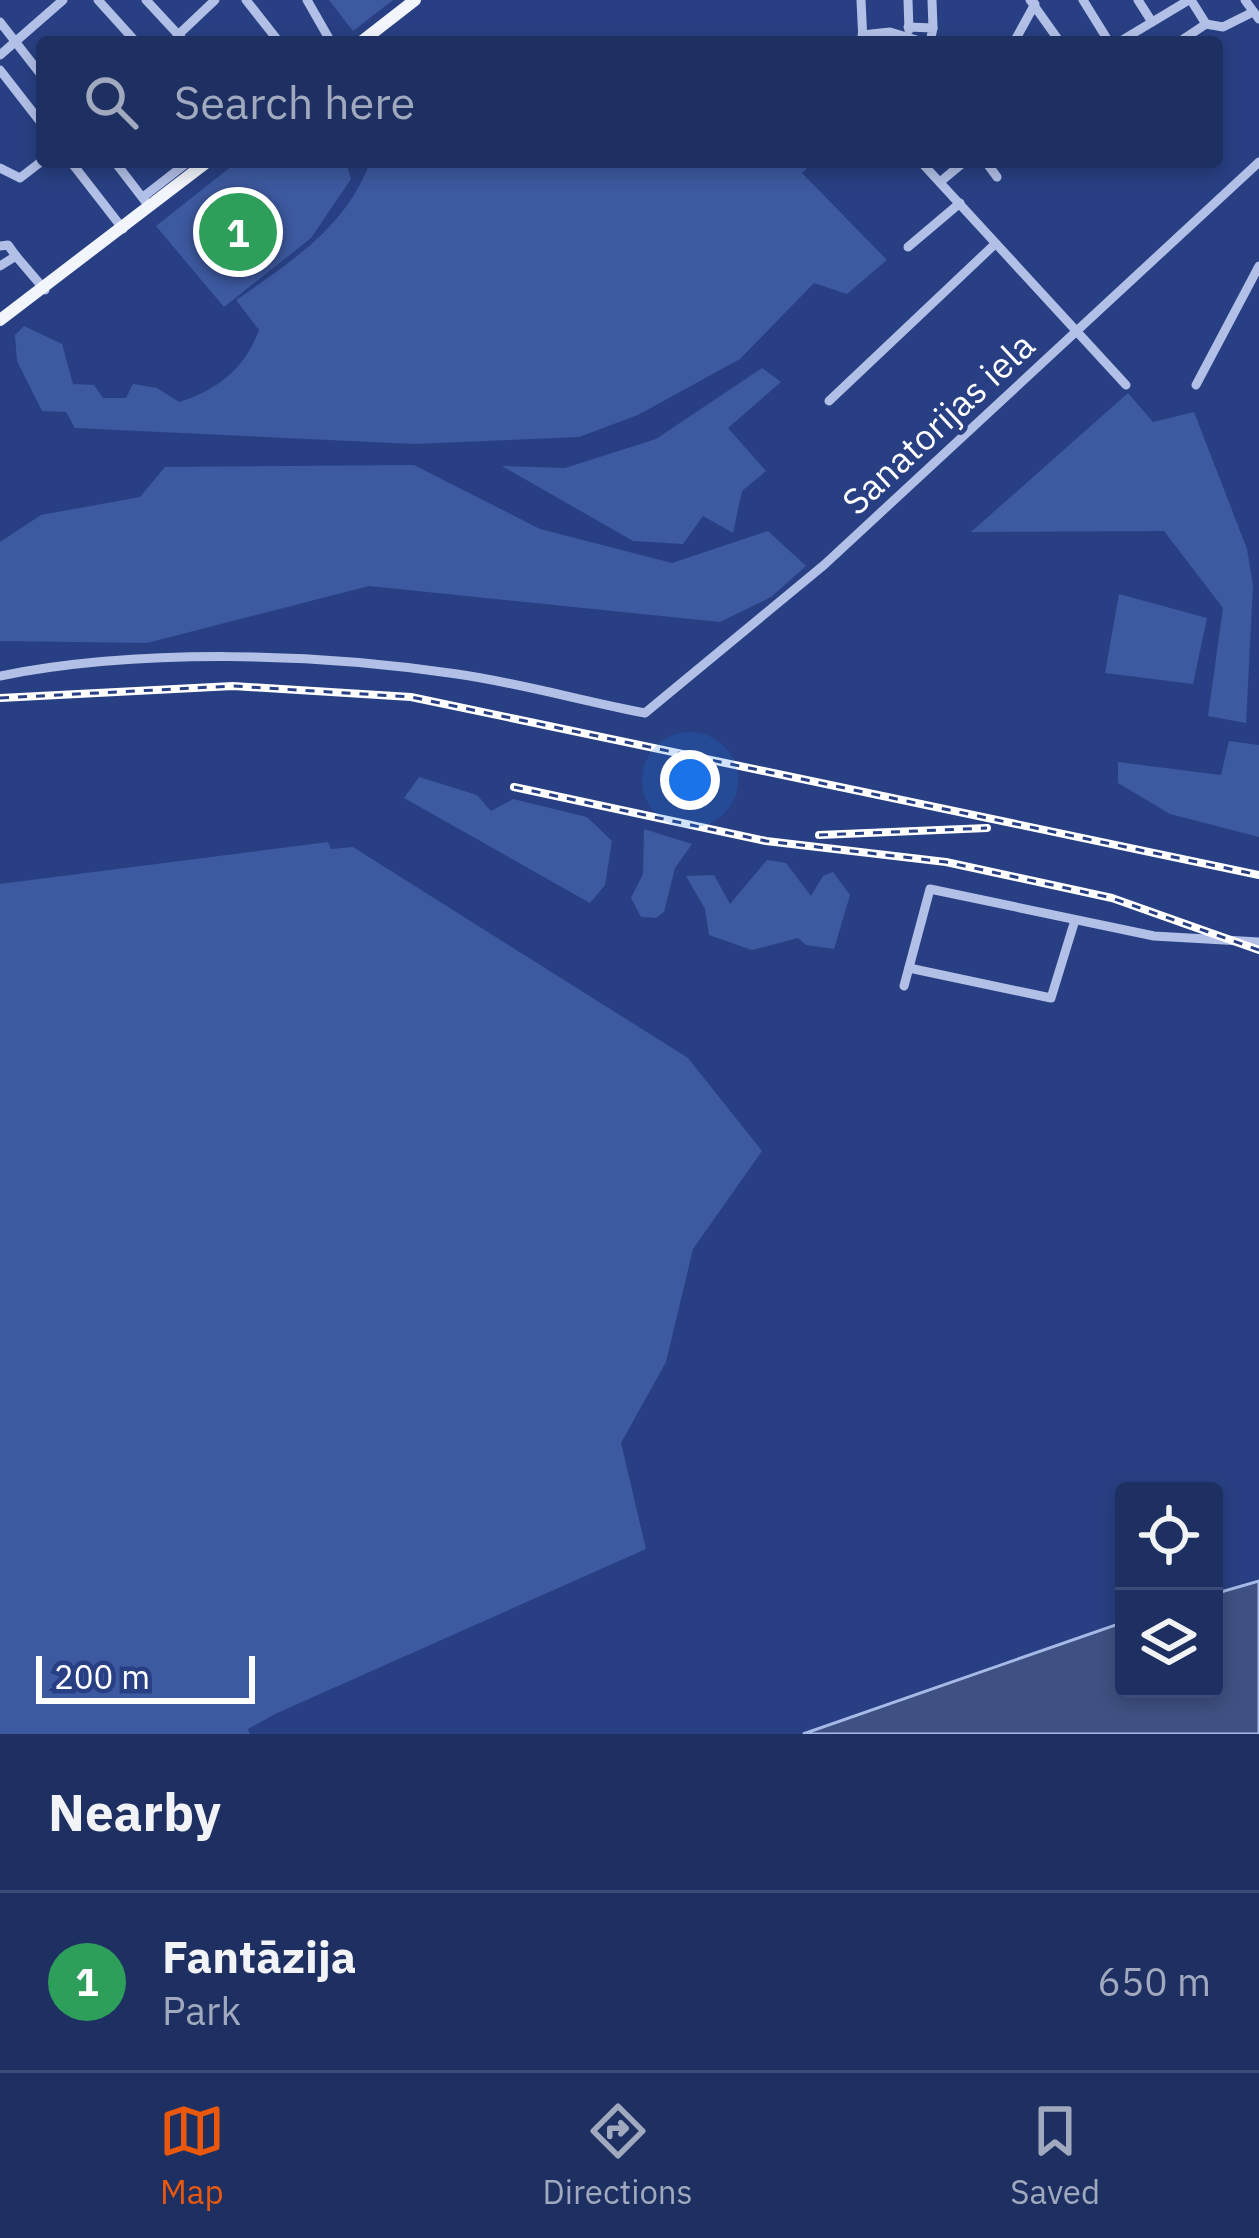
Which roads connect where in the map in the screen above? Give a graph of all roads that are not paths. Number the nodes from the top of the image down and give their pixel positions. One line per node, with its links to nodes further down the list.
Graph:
1 (63, 0): 35 (street)
2 (98, 0): 22 (street)
3 (146, 0): 23 (street)
4 (215, 0): 24 (street)
5 (246, 0): 25 (street)
6 (307, 0): 26 (street)
7 (415, 0): 27 (main road)
8 (861, 0): 28 (street)
9 (908, 0): 21 (street)
10 (932, 0): 20 (street)
11 (1083, 0): 32 (street)
12 (1138, 0): 18 (street)
13 (1190, 0): 18 (street); 19 (street)
14 (1245, 0): 16 (street)
15 (1032, 2): 30 (street); 31 (street)
16 (1256, 15): 19 (street)
17 (0, 22): 35 (street)
18 (1152, 22): 33 (street)
19 (1206, 24): 34 (street)
20 (933, 28): 21 (street); 29 (street)
21 (904, 35)
22 (131, 36)
23 (178, 36)
24 (184, 36)
25 (274, 36)
26 (328, 36)
27 (369, 36)
28 (863, 36)
29 (930, 36)
30 (1017, 36)
31 (1056, 36)
32 (1105, 36)
33 (1129, 36)
34 (1188, 36)
35 (14, 39): 36 (street); 37 (street)
36 (0, 55)
37 (36, 68)
38 (0, 70): 39 (street)
39 (36, 116)
40 (1259, 162): 63 (street, Sanatorijas iela)
41 (36, 166): 49 (street)
42 (76, 168): 54 (street)
43 (120, 168): 52 (street)
44 (182, 168): 52 (street)
45 (198, 168): 52 (main road)
46 (927, 168): 51 (street)
47 (957, 168): 51 (street)
48 (990, 168): 50 (street)
49 (1, 172)
50 (997, 177)
51 (940, 182): 53 (street)
52 (146, 202): 54 (main road)
53 (960, 203): 55 (street); 57 (street)
54 (123, 229): 61 (main road)
55 (995, 244): 63 (street); 66 (street)
56 (0, 246): 58 (street)
57 (908, 247)
58 (16, 256): 59 (street); 61 (street)
59 (0, 266)
60 (1259, 266): 65 (street)
61 (45, 290): 62 (main road)
62 (0, 320)
63 (1077, 331): 64 (street); 67 (street, Sanatorijas iela)
64 (1126, 385)
65 (1196, 385)
66 (829, 401)
67 (0, 676)
68 (1075, 920): 69 (street); 70 (street); 70 (street)
69 (1259, 942)
70 (909, 968): 71 (street)
71 (904, 986)

